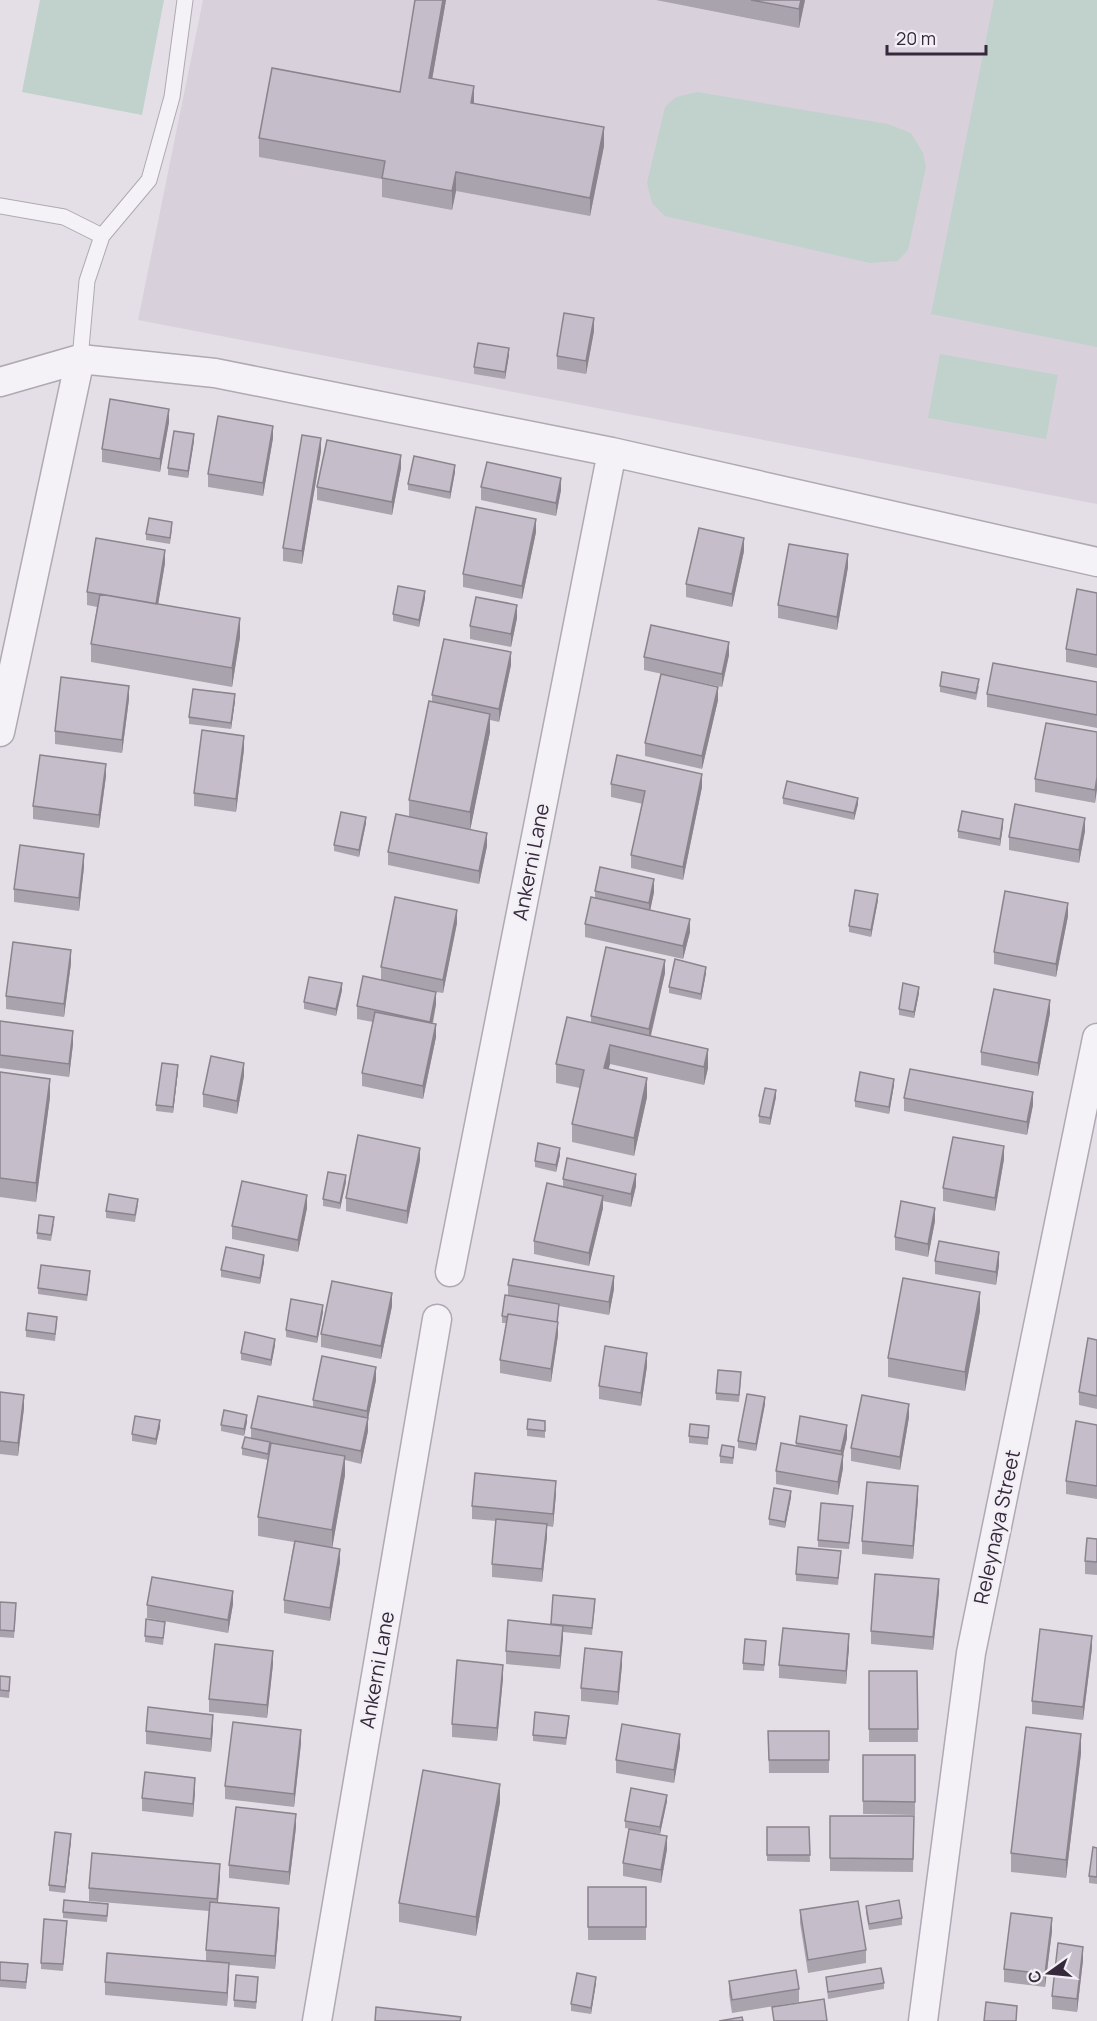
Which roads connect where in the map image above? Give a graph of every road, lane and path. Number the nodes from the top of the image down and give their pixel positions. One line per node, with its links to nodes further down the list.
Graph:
1 (185, 0): 3 (lane)
2 (0, 206): 3 (lane)
3 (102, 236): 4 (lane)
4 (80, 359): 5 (street); 6 (street); 8 (street)
5 (0, 382)
6 (612, 452): 7 (street); 10 (street, Ankerni Lane)
7 (1097, 562)
8 (0, 732)
9 (1097, 1038): 13 (street, Releynaya Street)
10 (450, 1272)
11 (437, 1319): 12 (street, Ankerni Lane)
12 (317, 2021)
13 (923, 2021)

